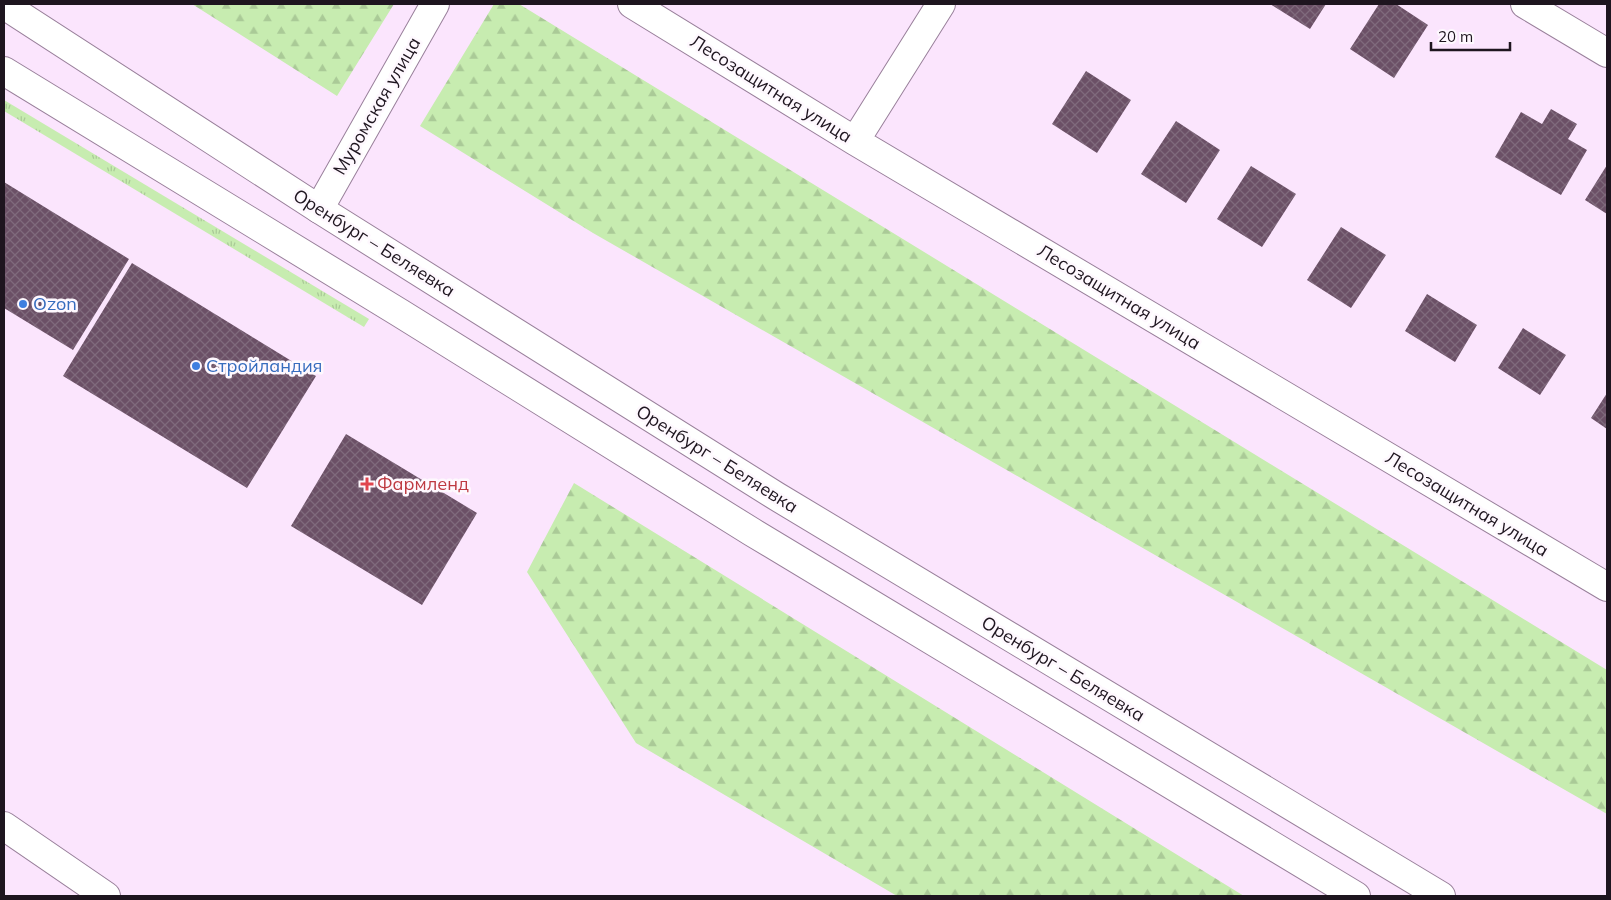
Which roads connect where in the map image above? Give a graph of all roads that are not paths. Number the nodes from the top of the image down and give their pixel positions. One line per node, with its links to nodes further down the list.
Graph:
1 (436, 4): 9 (main road, Муромская улица)
2 (632, 4): 8 (main road, Лесозащитная улица)
3 (942, 4): 8 (main road)
4 (1525, 4): 6 (main road)
5 (4, 5): 9 (main road, Оренбург – Беляевка)
6 (1607, 53)
7 (4, 72): 13 (main road)
8 (855, 141): 10 (main road, Лесозащитная улица)
9 (319, 209): 14 (main road, Оренбург – Беляевка)
10 (1607, 587)
11 (4, 826): 12 (main road)
12 (106, 896)
13 (1356, 896)
14 (1441, 896)

